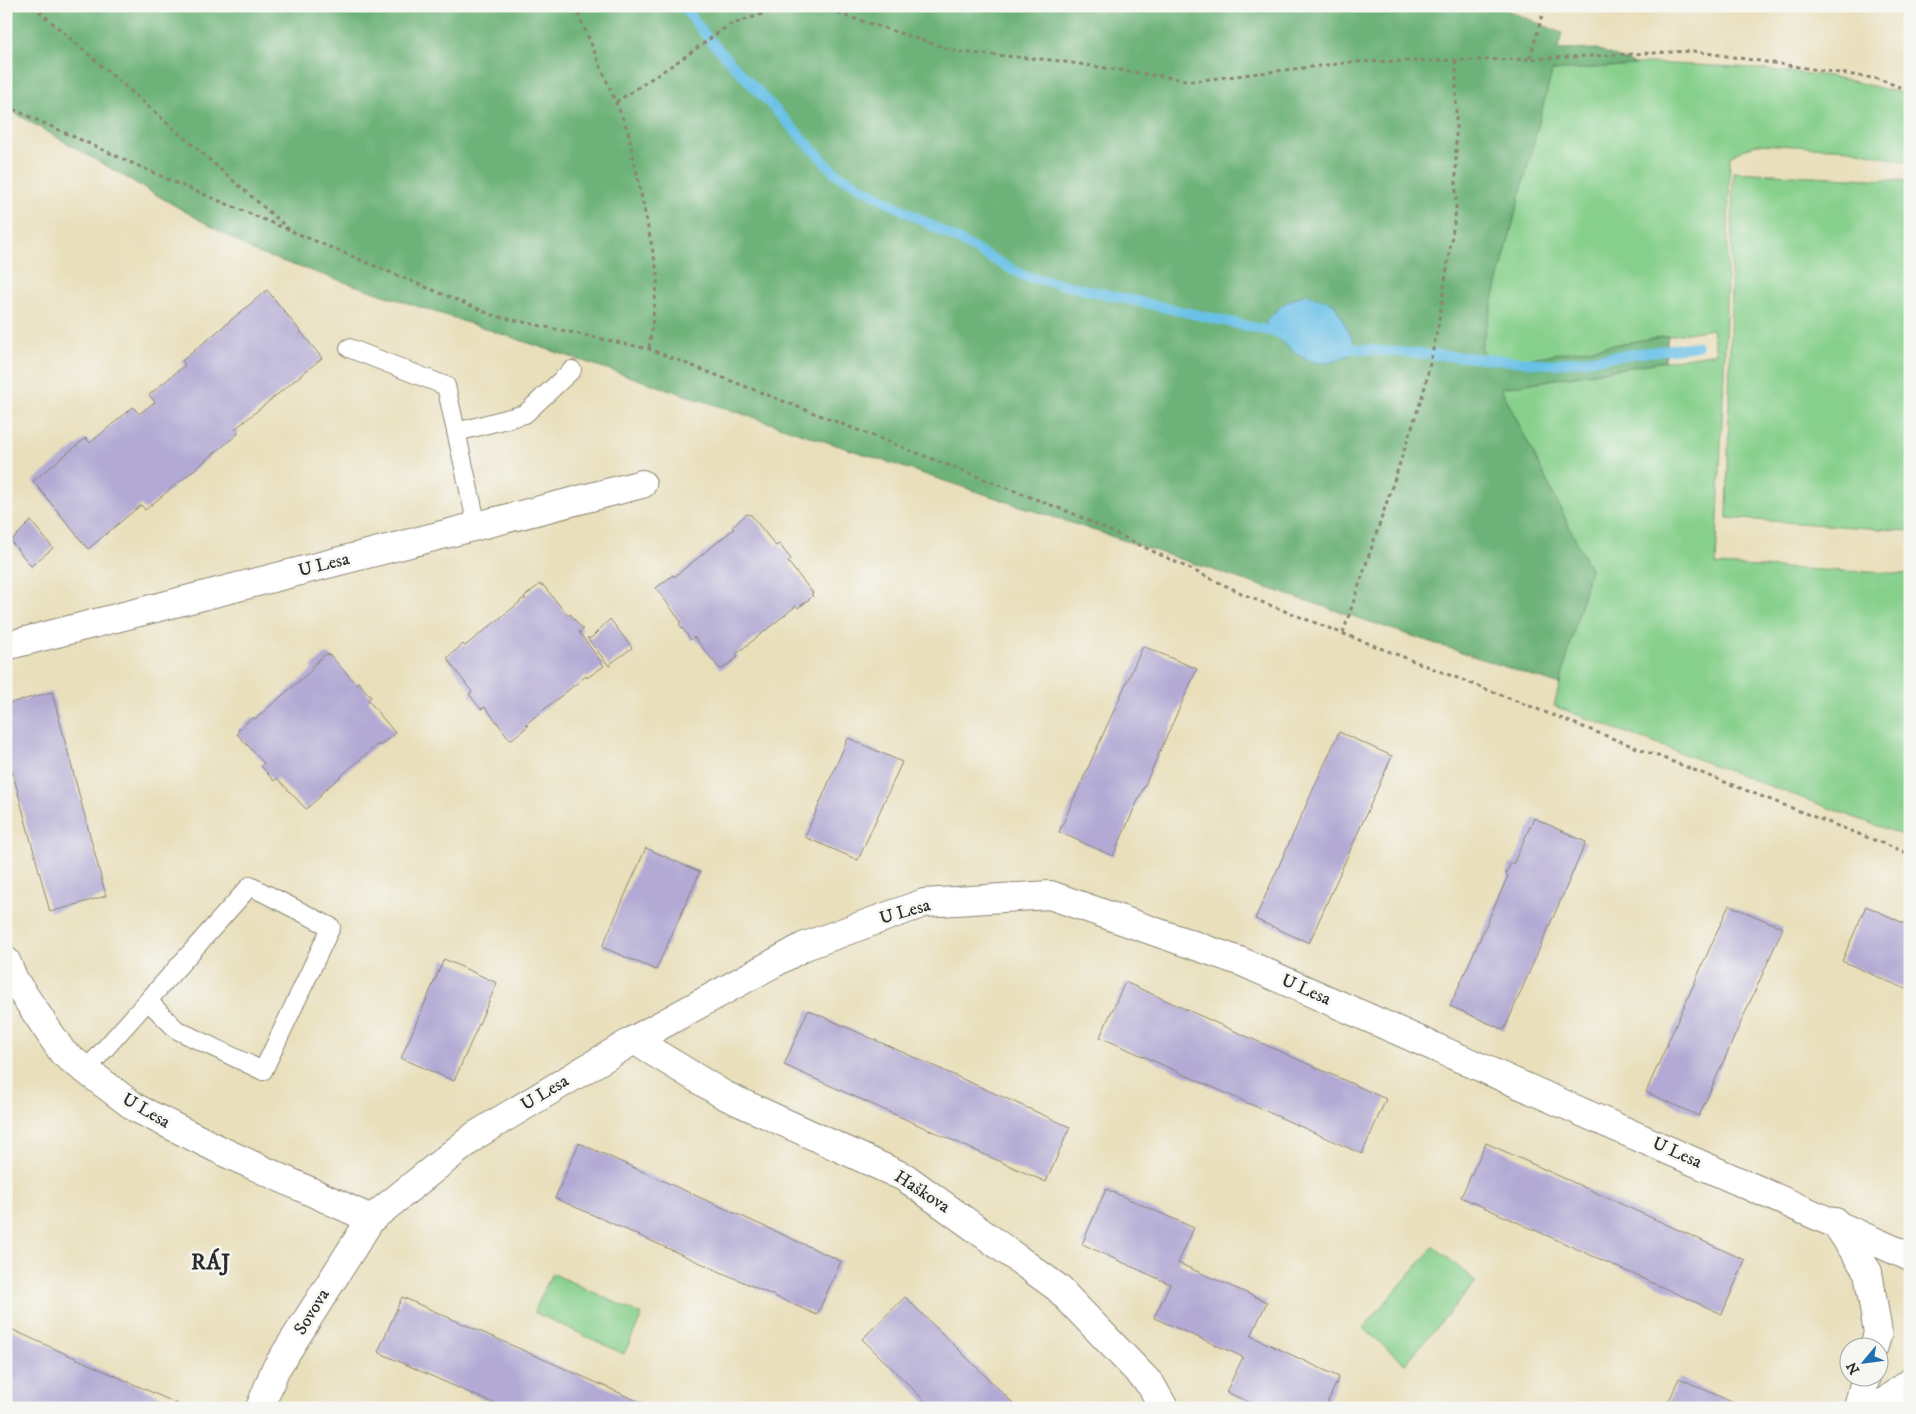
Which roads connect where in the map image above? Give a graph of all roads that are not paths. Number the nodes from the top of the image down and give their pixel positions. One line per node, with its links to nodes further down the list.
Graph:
1 (349, 348): 3 (lane)
2 (572, 370): 3 (lane)
3 (457, 432): 5 (lane)
4 (642, 484): 5 (street, U Lesa)
5 (477, 526): 6 (street, U Lesa)
6 (6, 646)
7 (6, 962): 10 (street, U Lesa)
8 (148, 1001): 8 (lane); 10 (lane)
9 (634, 1040): 11 (street, U Lesa); 12 (street, U Lesa); 18 (street, Haškova)
10 (86, 1070): 11 (street, U Lesa)
11 (371, 1219): 17 (street, Sovova)
12 (1835, 1222): 13 (street, U Lesa); 14 (street)
13 (1910, 1257)
14 (1877, 1336)
15 (1910, 1382): 20 (street)
16 (1864, 1386): 19 (street)
17 (260, 1408)
18 (1164, 1408)
19 (1858, 1408)
20 (1877, 1408)

